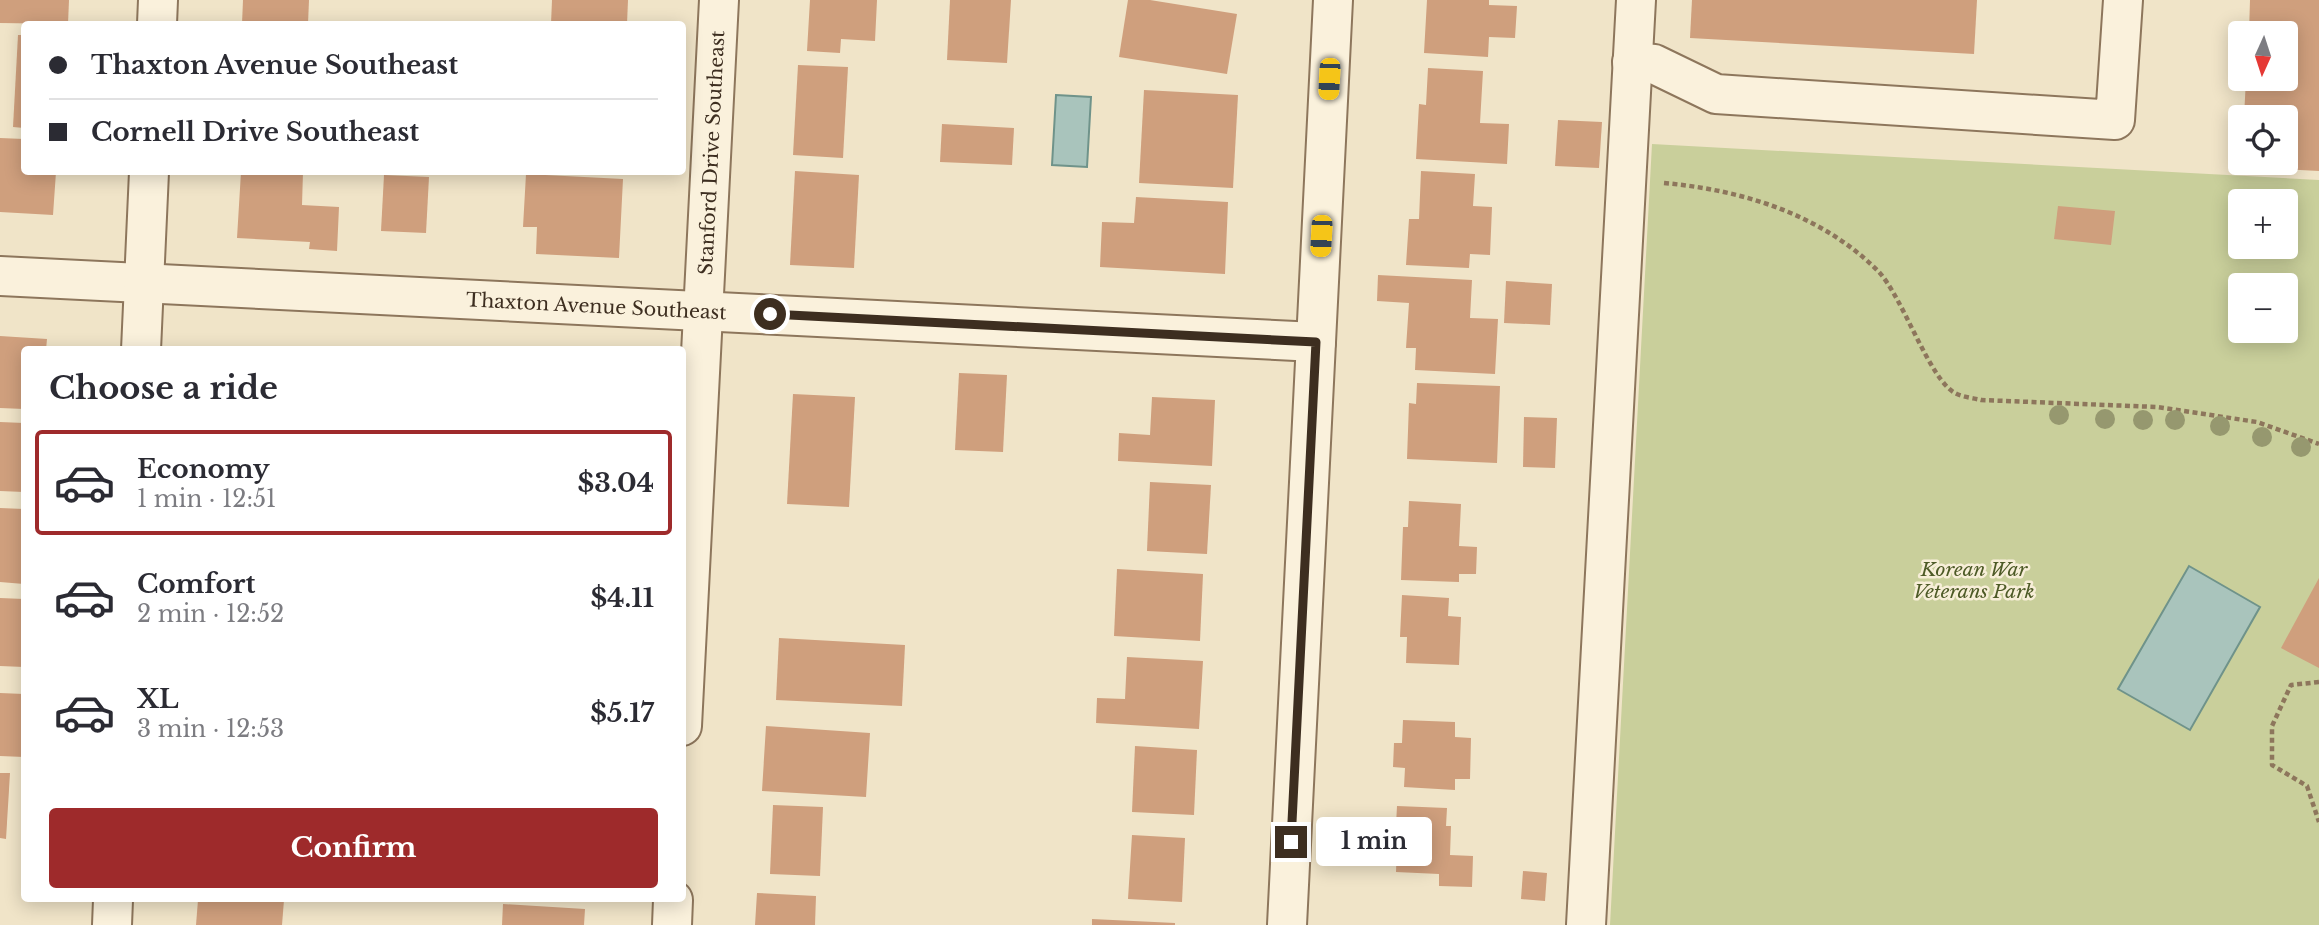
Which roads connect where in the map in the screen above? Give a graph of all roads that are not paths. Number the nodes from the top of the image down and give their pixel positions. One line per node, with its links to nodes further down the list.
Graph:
1 (158, 0): 6 (street)
2 (719, 0): 11 (street, Stanford Drive Southeast)
3 (1333, 0): 12 (street)
4 (1636, 0): 7 (street)
5 (2123, 0): 7 (street)
6 (157, 21)
7 (1632, 62): 20 (street)
8 (149, 175): 10 (street)
9 (0, 276): 10 (street, Thaxton Avenue Southeast)
10 (144, 284): 11 (street, Thaxton Avenue Southeast); 13 (street)
11 (704, 311): 12 (street, Thaxton Avenue Southeast); 14 (street, Stanford Drive Southeast)
12 (1316, 342): 19 (street)
13 (141, 346)
14 (686, 651)
15 (113, 902): 17 (street)
16 (673, 902): 18 (street)
17 (112, 925)
18 (672, 925)
19 (1287, 925)
20 (1586, 925)

